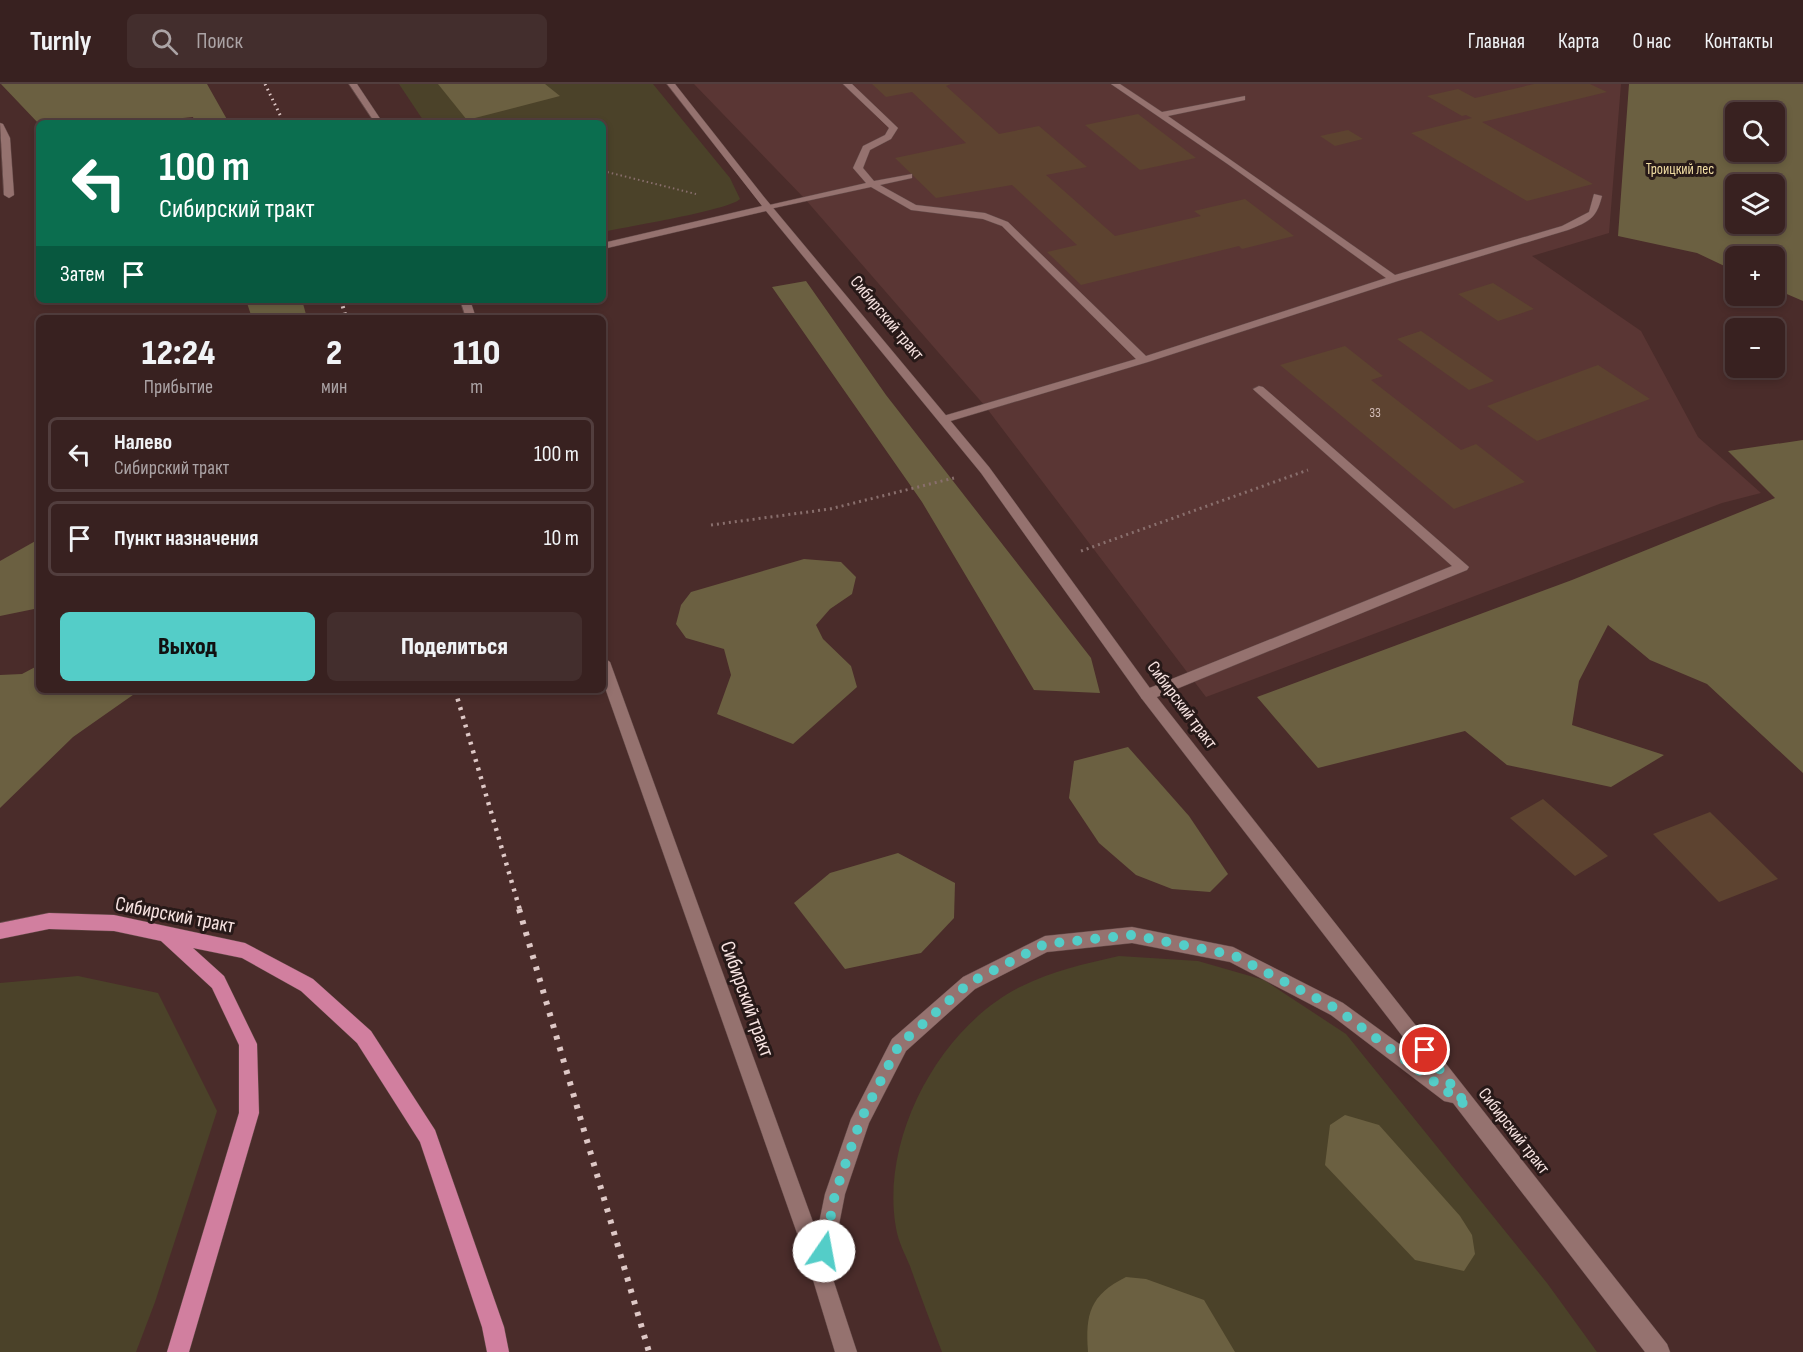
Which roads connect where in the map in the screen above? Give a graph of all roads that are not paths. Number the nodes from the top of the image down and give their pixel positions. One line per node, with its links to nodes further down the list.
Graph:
1 (353, 84): 7 (street)
2 (670, 84): 13 (street, Сибирский тракт)
3 (847, 84): 10 (street)
4 (1115, 84): 6 (street)
5 (1242, 98): 6 (street)
6 (1161, 115): 15 (street)
7 (377, 120)
8 (0, 126): 11 (street)
9 (909, 176): 10 (street)
10 (872, 184): 13 (street); 16 (street)
11 (9, 195)
12 (1597, 196): 15 (street)
13 (768, 208): 14 (street); 18 (street, Сибирский тракт)
14 (606, 245)
15 (1394, 279): 16 (street)
16 (1144, 360): 18 (street)
17 (1259, 389): 20 (street)
18 (944, 418): 20 (street, Сибирский тракт)
19 (606, 670): 24 (street, Сибирский тракт)
20 (1147, 695): 23 (street, Сибирский тракт)
21 (0, 931): 22 (main road, Сибирский тракт)
22 (165, 933): 25 (main road); 26 (main road, Сибирский тракт)
23 (1468, 1107): 24 (street); 28 (street, Сибирский тракт)
24 (820, 1270): 27 (street, Сибирский тракт)
25 (178, 1352)
26 (498, 1352)
27 (846, 1352)
28 (1659, 1352)

